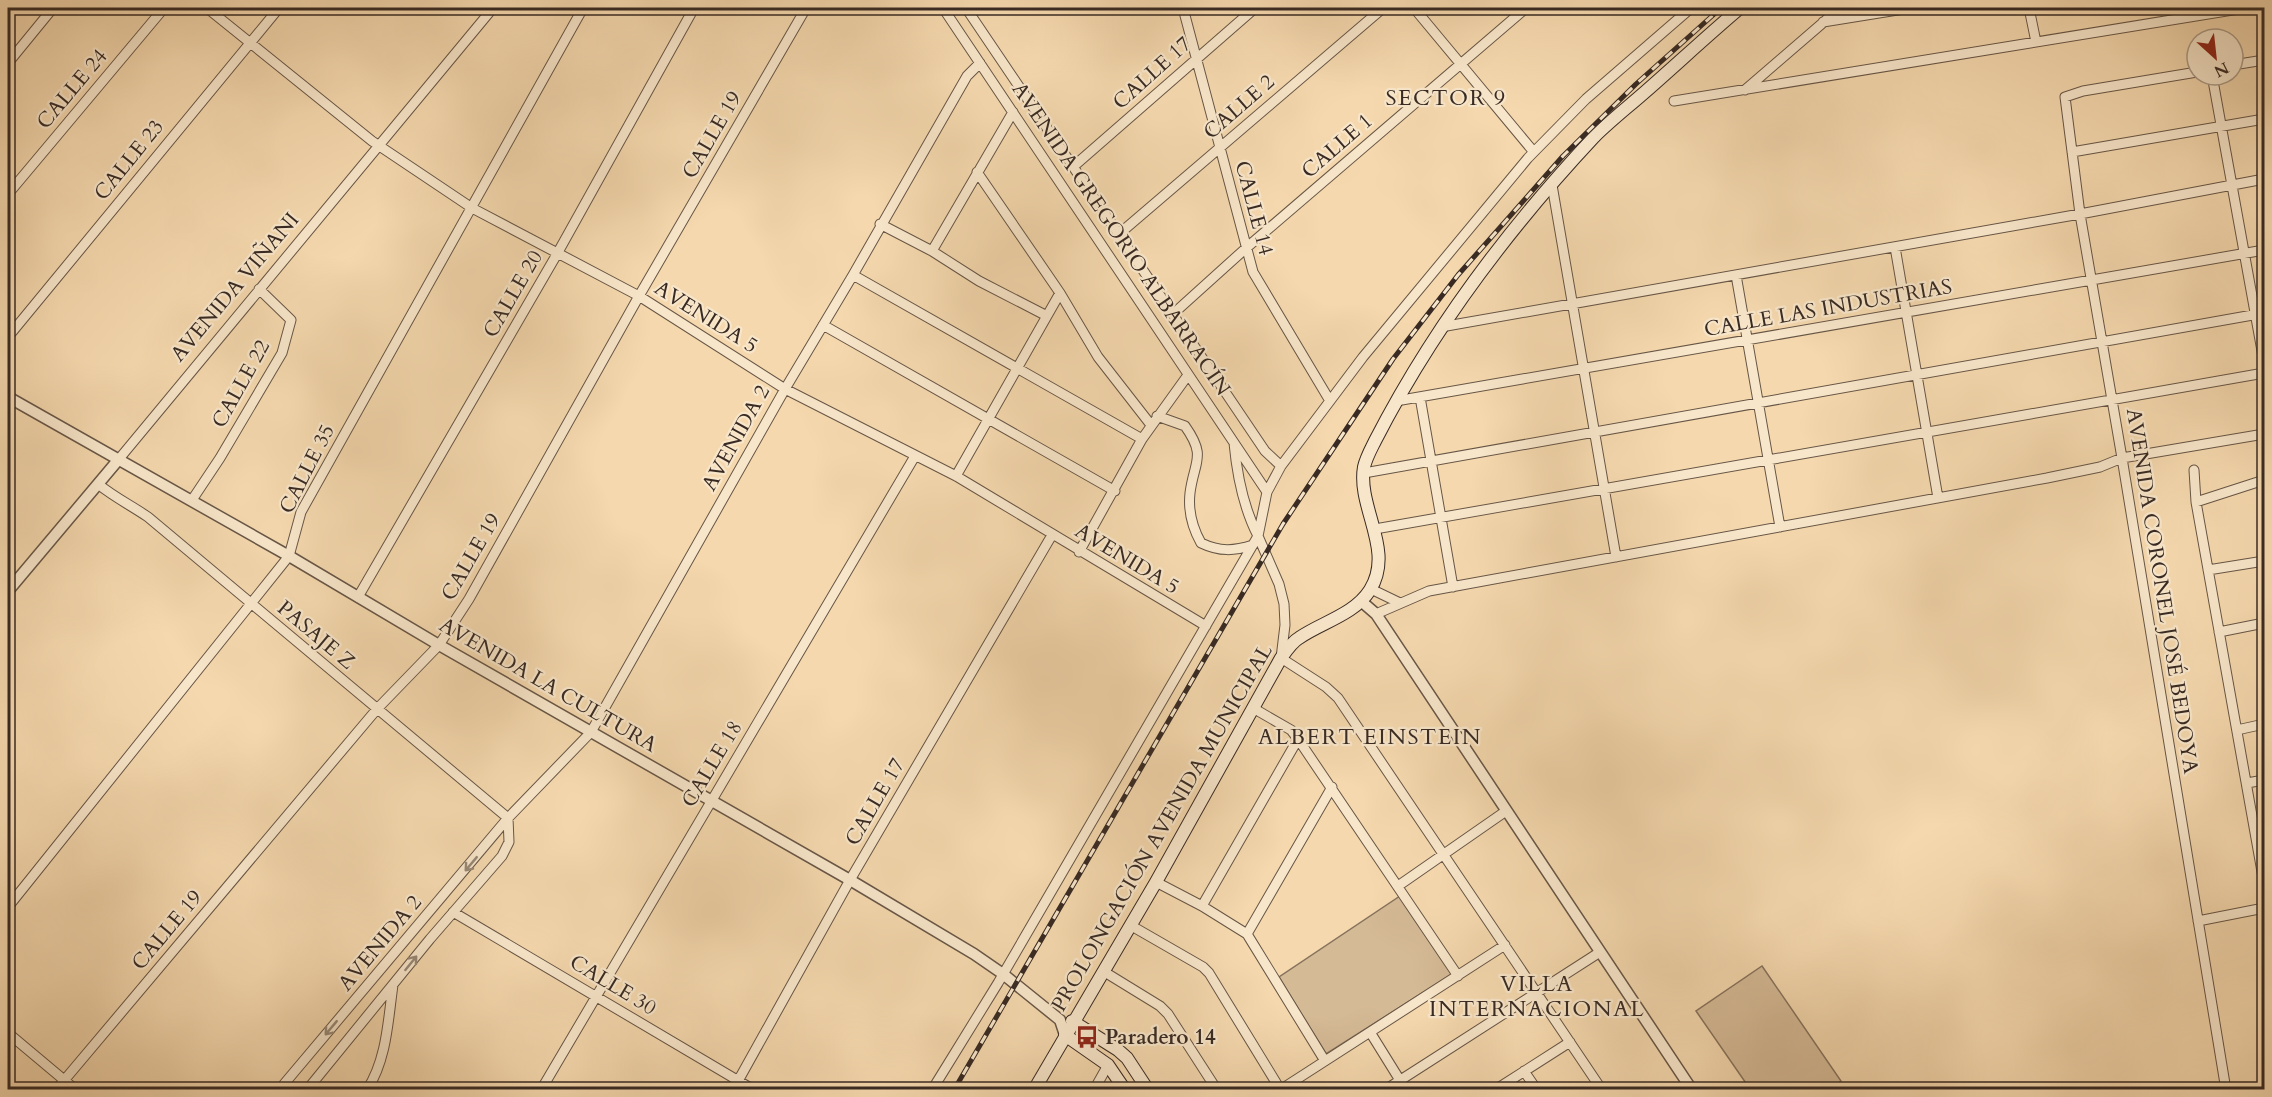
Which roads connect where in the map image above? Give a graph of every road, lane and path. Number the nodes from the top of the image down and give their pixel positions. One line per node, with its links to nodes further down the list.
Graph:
1 (53, 8): 28 (street)
2 (164, 8): 48 (street, CALLE 24)
3 (207, 8): 24 (street, AVENIDA 5)
4 (279, 8): 24 (street, CALLE 23)
5 (493, 8): 39 (street, AVENIDA VIÑANI)
6 (584, 8): 49 (street, CALLE 35)
7 (694, 8): 58 (street, CALLE 20)
8 (806, 8): 64 (street, CALLE 19)
9 (943, 8): 29 (street, AVENIDA GREGORIO ALBARRACÍN)
10 (966, 8): 43 (street, AVENIDA GREGORIO ALBARRACÍN)
11 (1183, 8): 26 (street, CALLE 14)
12 (1255, 8): 26 (street, CALLE 17)
13 (1383, 8): 40 (street, CALLE 2)
14 (1414, 8): 31 (street)
15 (1526, 8): 31 (street, CALLE 1)
16 (1692, 8): 41 (street)
17 (1740, 8): 47 (main road, PROLONGACIÓN AVENIDA MUNICIPAL)
18 (1840, 8): 23 (street)
19 (1910, 8): 23 (street)
20 (2030, 8): 25 (street)
21 (2245, 8): 22 (street)
22 (2186, 12): 25 (street)
23 (1823, 22): 34 (street)
24 (249, 42): 39 (street, AVENIDA 5); 72 (street, CALLE 23)
25 (2036, 42): 34 (street)
26 (1197, 57): 40 (street, CALLE 14); 43 (street, CALLE 17)
27 (2265, 60): 30 (street)
28 (8, 63)
29 (980, 63): 36 (street, AVENIDA GREGORIO ALBARRACÍN); 51 (street, AVENIDA 2)
30 (2245, 63)
31 (1460, 64): 41 (street); 54 (street, CALLE 1)
32 (2185, 74): 42 (street, AVENIDA CORONEL JOSÉ BEDOYA)
33 (2214, 87): 38 (street)
34 (1744, 90): 35 (street)
35 (1674, 101)
36 (1013, 112): 44 (street); 80 (street, AVENIDA GREGORIO ALBARRACÍN)
37 (2265, 118): 38 (street)
38 (2221, 126): 42 (street); 46 (street)
39 (378, 145): 49 (street, AVENIDA 5); 62 (street, AVENIDA VIÑANI)
40 (1220, 147): 52 (street, CALLE 2); 54 (street, CALLE 14)
41 (1533, 151): 85 (street)
42 (2072, 152): 50 (street, AVENIDA CORONEL JOSÉ BEDOYA)
43 (1074, 166): 52 (street, AVENIDA GREGORIO ALBARRACÍN)
44 (977, 172): 56 (street); 63 (street)
45 (2265, 179): 46 (street)
46 (2232, 184): 50 (street); 57 (street)
47 (1552, 185): 65 (street); 71 (main road, PROLONGACIÓN AVENIDA MUNICIPAL)
48 (8, 194)
49 (472, 208): 58 (street, AVENIDA 5); 119 (street, CALLE 35)
50 (2080, 214): 53 (street); 61 (street, AVENIDA CORONEL JOSÉ BEDOYA)
51 (880, 224): 56 (street); 59 (street, AVENIDA 2)
52 (1119, 234): 67 (street, AVENIDA GREGORIO ALBARRACÍN)
53 (1895, 247): 60 (street); 66 (street)
54 (1245, 249): 67 (street, CALLE 1); 85 (street, CALLE 14)
55 (2265, 250): 57 (street, CALLE LAS INDUSTRIAS)
56 (932, 251): 69 (street)
57 (2245, 253): 61 (street, CALLE LAS INDUSTRIAS); 68 (street)
58 (557, 254): 64 (street, AVENIDA 5); 126 (street, CALLE 20)
59 (853, 275): 70 (street, AVENIDA 2); 76 (street)
60 (1736, 275): 65 (street); 73 (street)
61 (2092, 281): 66 (street, CALLE LAS INDUSTRIAS); 74 (street, AVENIDA CORONEL JOSÉ BEDOYA)
62 (259, 289): 98 (street, AVENIDA VIÑANI); 111 (street, CALLE 22)
63 (1060, 293): 69 (street); 90 (street)
64 (639, 296): 81 (street, AVENIDA 5); 134 (street, CALLE 19)
65 (1572, 303): 71 (street); 77 (street)
66 (1906, 313): 73 (street, CALLE LAS INDUSTRIAS); 79 (street)
67 (1173, 314): 101 (street, AVENIDA GREGORIO ALBARRACÍN)
68 (2260, 314): 74 (street); 75 (street)
69 (1047, 316): 76 (street)
70 (823, 324): 81 (street, AVENIDA 2); 89 (street)
71 (1441, 327): 86 (main road, PROLONGACIÓN AVENIDA MUNICIPAL)
72 (8, 337)
73 (1748, 340): 77 (street, CALLE LAS INDUSTRIAS); 87 (street)
74 (2103, 341): 79 (street); 84 (street, AVENIDA CORONEL JOSÉ BEDOYA)
75 (2265, 363)
76 (1016, 368): 89 (street); 94 (street)
77 (1584, 369): 83 (street, CALLE LAS INDUSTRIAS); 91 (street)
78 (2265, 373): 84 (street)
79 (1917, 374): 87 (street); 92 (street)
80 (1188, 375): 88 (street); 95 (street, AVENIDA GREGORIO ALBARRACÍN)
81 (785, 388): 96 (street, AVENIDA 5); 140 (street, AVENIDA 2)
82 (8, 397): 98 (street, AVENIDA LA CULTURA)
83 (1420, 397): 86 (street, CALLE LAS INDUSTRIAS); 100 (street)
84 (2113, 400): 92 (street); 97 (street, AVENIDA CORONEL JOSÉ BEDOYA)
85 (1330, 401): 101 (street)
86 (1396, 401): 103 (main road, PROLONGACIÓN AVENIDA MUNICIPAL)
87 (1758, 403): 91 (street); 99 (street)
88 (1157, 416): 90 (street); 117 (street)
89 (988, 419): 104 (street); 108 (street)
90 (1151, 425): 94 (street)
91 (1595, 432): 100 (street); 107 (street)
92 (1927, 432): 99 (street); 110 (street)
93 (2265, 434): 97 (street)
94 (1142, 439): 108 (street)
95 (1234, 443): 109 (street, AVENIDA GREGORIO ALBARRACÍN); 117 (street)
96 (915, 456): 104 (street, AVENIDA 5); 145 (street, CALLE 18)
97 (2122, 458): 110 (street); 159 (street, AVENIDA CORONEL JOSÉ BEDOYA)
98 (119, 459): 106 (street, AVENIDA VIÑANI); 111 (street, AVENIDA LA CULTURA)
99 (1768, 460): 107 (street); 114 (street)
100 (1431, 461): 103 (street); 113 (street)
101 (1281, 466): 109 (street)
102 (2194, 470): 112 (street)
103 (1364, 473): 115 (main road, PROLONGACIÓN AVENIDA MUNICIPAL)
104 (956, 476): 116 (street, AVENIDA 5)
105 (2265, 480): 112 (street)
106 (98, 484): 125 (street, AVENIDA VIÑANI); 129 (street, PASAJE Z)
107 (1604, 489): 113 (street); 120 (street)
108 (1114, 491): 118 (street)
109 (1267, 492): 117 (street)
110 (1938, 498): 114 (street)
111 (192, 500): 119 (street, AVENIDA LA CULTURA)
112 (2196, 502): 122 (street)
113 (1441, 518): 115 (street); 123 (street)
114 (1780, 527): 120 (street)
115 (1375, 529): 124 (main road, PROLONGACIÓN AVENIDA MUNICIPAL)
116 (1052, 536): 118 (street, AVENIDA 5); 150 (street, CALLE 17)
117 (1256, 540): 132 (street); 135 (street)
118 (1079, 552): 132 (street, AVENIDA 5)
119 (289, 556): 126 (street, AVENIDA LA CULTURA); 129 (street, CALLE 35)
120 (1616, 557): 123 (street)
121 (2265, 561): 122 (street)
122 (2208, 570): 133 (street)
123 (1453, 587): 128 (street)
124 (1371, 589): 127 (main road, PROLONGACIÓN AVENIDA MUNICIPAL); 128 (street)
125 (8, 591)
126 (358, 597): 134 (street, AVENIDA LA CULTURA)
127 (1361, 601): 130 (street); 135 (main road, PROLONGACIÓN AVENIDA MUNICIPAL)
128 (1400, 603): 130 (street)
129 (250, 604): 137 (street, PASAJE Z); 155 (street, CALLE 35)
130 (1376, 614): 146 (street)
131 (2265, 623): 133 (street)
132 (1206, 627): 166 (street)
133 (2219, 632): 139 (street)
134 (439, 645): 137 (street, CALLE 19); 140 (street, AVENIDA LA CULTURA)
135 (1281, 658): 136 (main road, PROLONGACIÓN AVENIDA MUNICIPAL); 149 (street)
136 (1253, 708): 141 (street); 151 (main road, PROLONGACIÓN AVENIDA MUNICIPAL)
137 (377, 709): 147 (street, PASAJE Z); 179 (street, CALLE 19)
138 (2265, 724): 139 (street)
139 (2237, 729): 143 (street)
140 (591, 732): 145 (street, AVENIDA LA CULTURA); 147 (street, AVENIDA 2)
141 (1298, 739): 144 (street); 154 (street)
142 (2265, 780): 143 (street)
143 (2247, 783): 148 (street)
144 (1332, 787): 153 (street); 161 (street)
145 (712, 800): 150 (street, AVENIDA LA CULTURA); 170 (street, CALLE 18)
146 (1506, 811): 149 (street); 164 (street)
147 (508, 818): 157 (street, AVENIDA 2, one-way to 157); 158 (street, AVENIDA 2)
148 (2261, 846): 152 (street)
149 (1444, 855): 153 (street); 163 (street)
150 (850, 880): 166 (street, AVENIDA LA CULTURA); 180 (street, CALLE 17)
151 (1155, 882): 154 (street); 160 (main road, PROLONGACIÓN AVENIDA MUNICIPAL)
152 (2265, 883)
153 (1398, 886): 167 (street)
154 (1202, 906): 161 (street)
155 (8, 907)
156 (2265, 908): 159 (street)
157 (431, 912): 162 (street); 184 (street, AVENIDA 2, one-way to 184)
158 (453, 912): 162 (street, AVENIDA 2); 170 (street, CALLE 30)
159 (2198, 921): 203 (street, AVENIDA CORONEL JOSÉ BEDOYA)
160 (1130, 925): 165 (main road, PROLONGACIÓN AVENIDA MUNICIPAL); 196 (street)
161 (1247, 934): 176 (street)
162 (430, 939): 168 (street, AVENIDA 2, one-way to 162)
163 (1505, 945): 167 (street); 169 (street)
164 (1600, 952): 169 (street); 202 (street)
165 (1103, 971): 171 (main road, PROLONGACIÓN AVENIDA MUNICIPAL); 195 (street)
166 (1003, 974): 171 (street, AVENIDA LA CULTURA); 190 (street)
167 (1458, 976): 172 (street)
168 (393, 984): 185 (street, AVENIDA 2); 186 (street)
169 (1538, 993): 175 (street); 181 (street)
170 (596, 996): 180 (street, CALLE 30); 187 (street, CALLE 18)
171 (1066, 1021): 174 (main road, PROLONGACIÓN AVENIDA MUNICIPAL); 194 (main road, AVENIDA LA CULTURA)
172 (1370, 1032): 176 (street); 181 (street)
173 (8, 1033): 179 (street)
174 (1065, 1035): 177 (main road); 191 (main road, PROLONGACIÓN AVENIDA MUNICIPAL)
175 (1570, 1042): 178 (street); 201 (street)
176 (1325, 1061): 196 (street)
177 (1108, 1065): 192 (street); 193 (main road)
178 (1524, 1071): 199 (street); 200 (street)
179 (64, 1080): 182 (street, CALLE 19); 183 (street)
180 (738, 1080): 188 (street, CALLE 17); 189 (street, CALLE 30)
181 (1400, 1080): 197 (street); 198 (street)
182 (56, 1089)
183 (76, 1089)
184 (279, 1089)
185 (307, 1089)
186 (367, 1089)
187 (542, 1089)
188 (733, 1089)
189 (754, 1089)
190 (932, 1089)
191 (1034, 1089)
192 (1094, 1089)
193 (1125, 1089)
194 (1148, 1089)
195 (1217, 1089)
196 (1280, 1089)
197 (1385, 1089)
198 (1406, 1089)
199 (1495, 1089)
200 (1537, 1089)
201 (1602, 1089)
202 (1692, 1089)
203 (2226, 1089)

